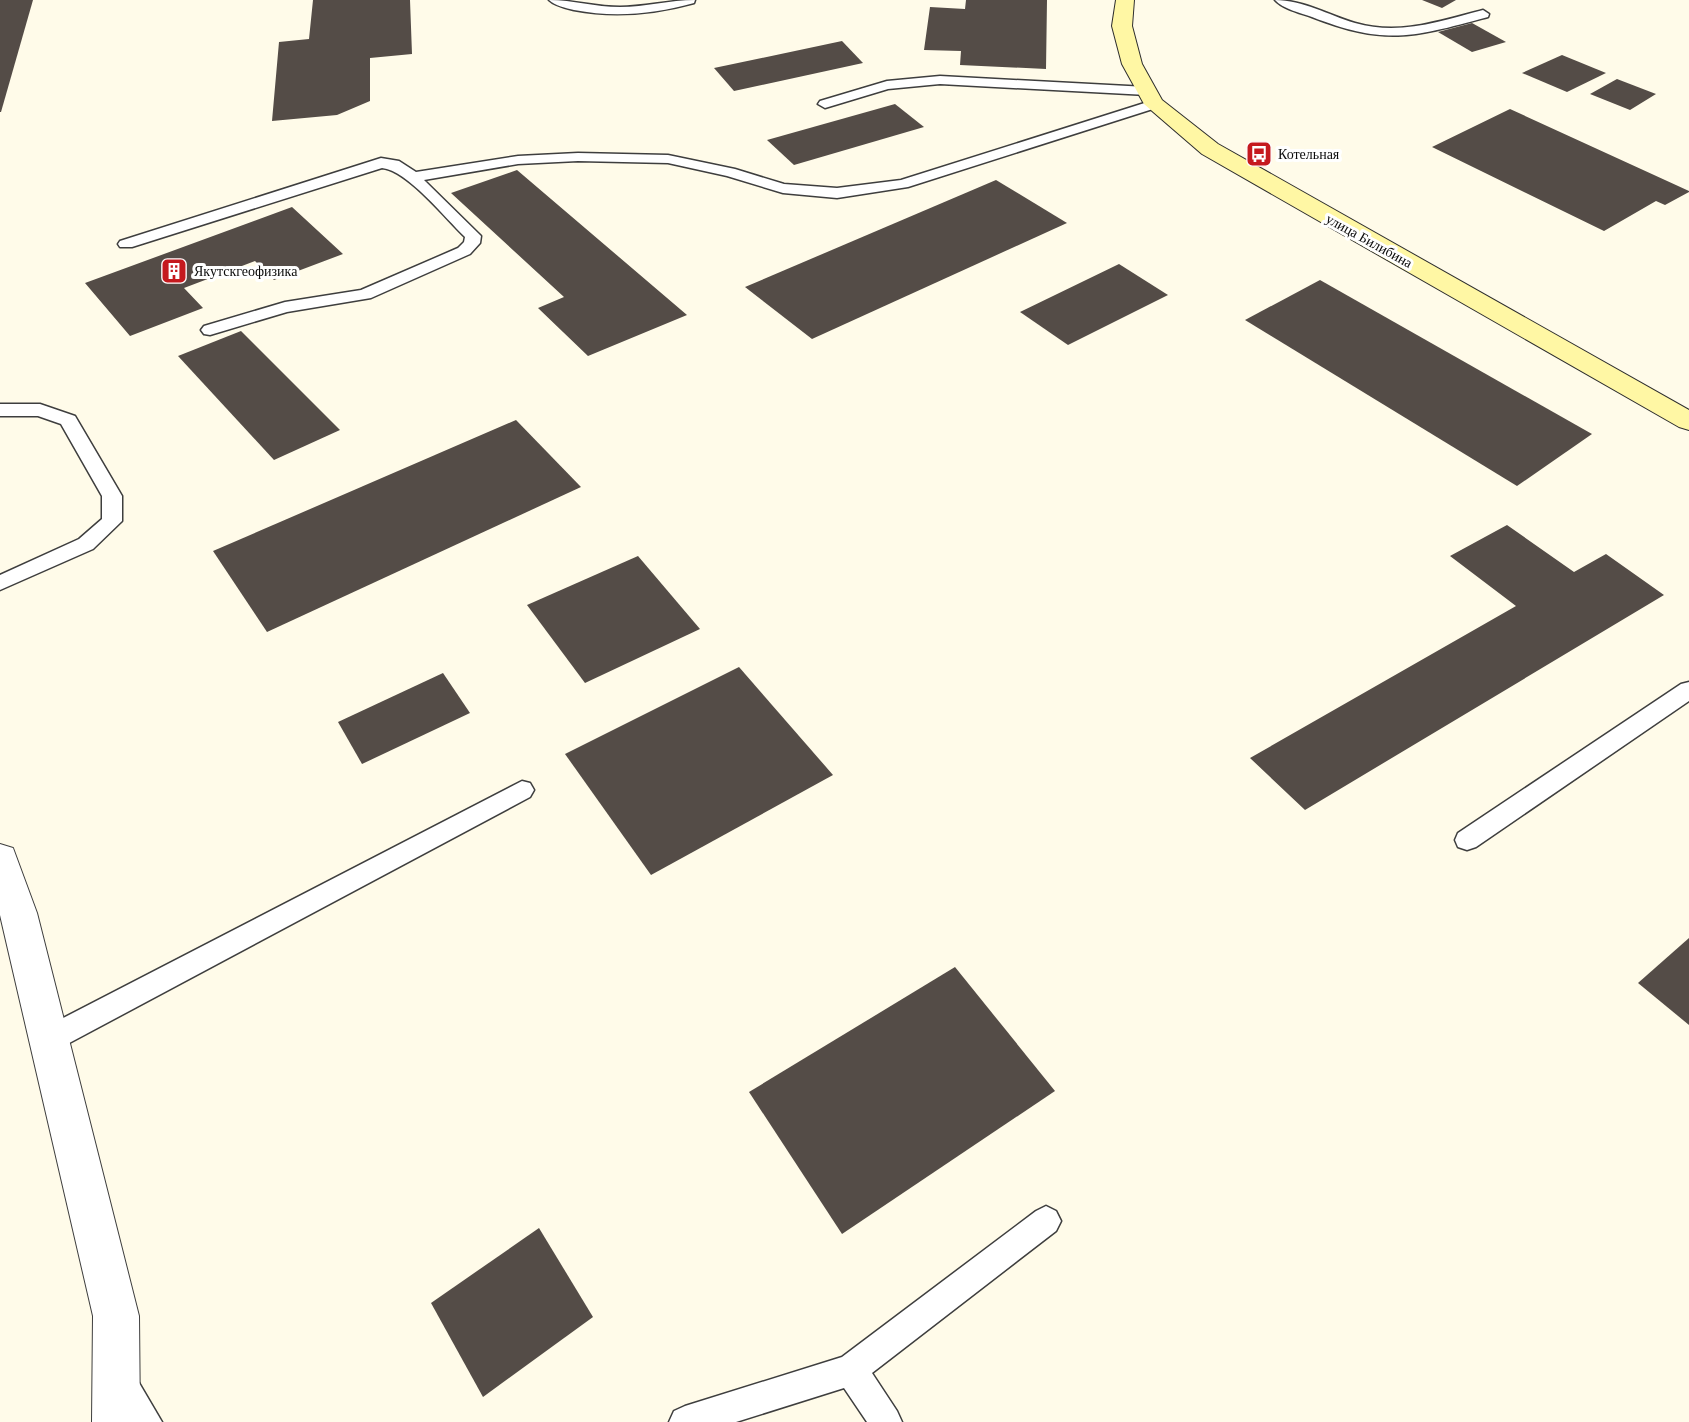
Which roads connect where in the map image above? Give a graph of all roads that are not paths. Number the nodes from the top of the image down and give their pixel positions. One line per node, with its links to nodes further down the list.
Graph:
1 (555, 0): 2 (lane)
2 (689, 0)
3 (1125, 0): 6 (main road, улица Билибина)
4 (1281, 0): 5 (lane)
5 (1483, 14)
6 (1150, 98): 7 (lane); 8 (lane); 12 (main road, улица Билибина)
7 (825, 104)
8 (413, 177): 9 (lane); 10 (lane)
9 (126, 244)
10 (210, 330)
11 (0, 410): 13 (lane)
12 (1689, 421)
13 (0, 583)
14 (1689, 690): 16 (lane)
15 (522, 790): 19 (lane)
16 (1467, 840)
17 (0, 858): 18 (street)
18 (9, 917): 19 (street)
19 (48, 1040): 22 (street)
20 (1046, 1221): 21 (lane)
21 (851, 1370): 25 (lane); 26 (lane)
22 (116, 1372): 23 (street); 24 (lane)
23 (116, 1422)
24 (146, 1422)
25 (685, 1422)
26 (886, 1422)

